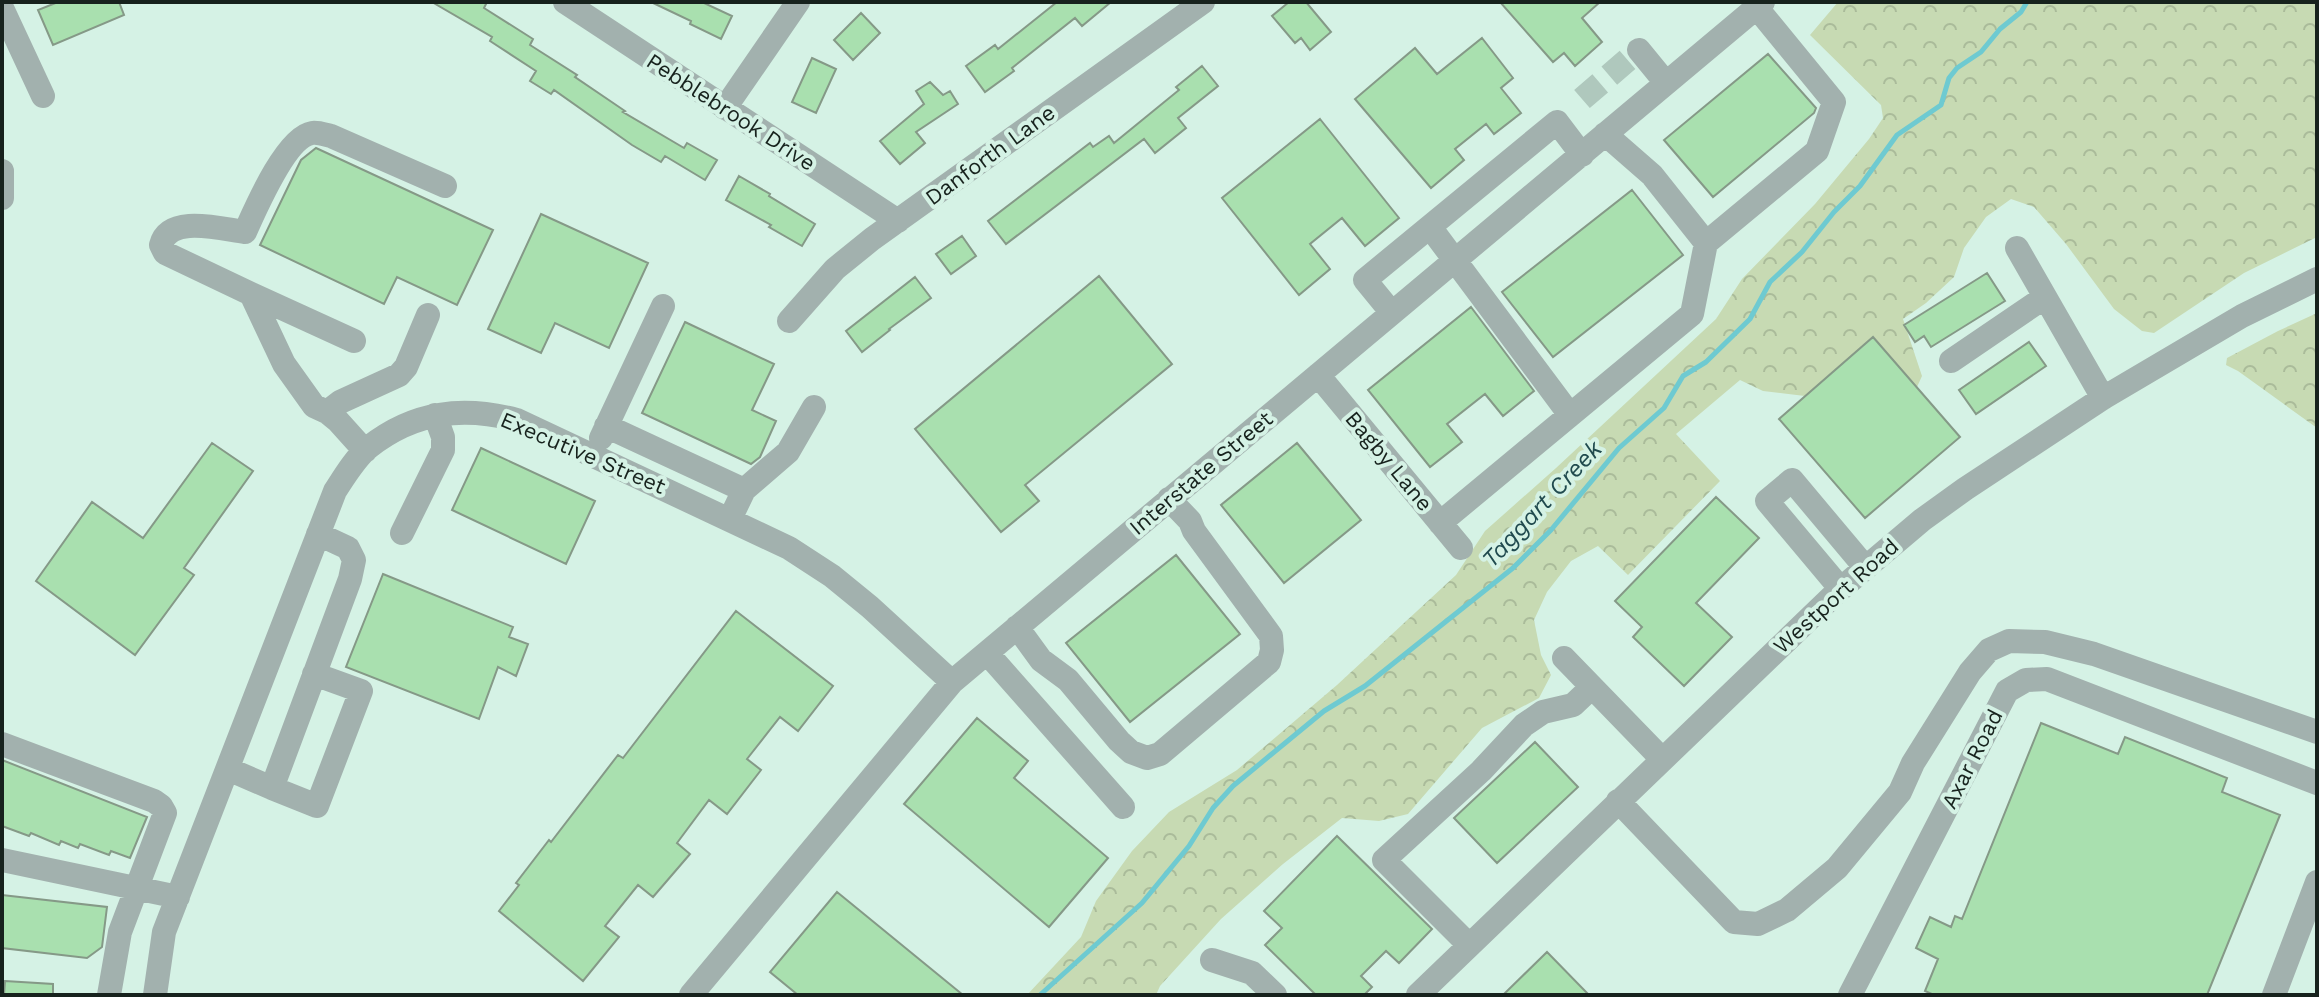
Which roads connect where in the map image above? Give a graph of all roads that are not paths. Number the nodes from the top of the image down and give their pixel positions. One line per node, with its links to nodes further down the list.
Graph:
1 (565, 2): 9 (street, Pebblebrook Drive)
2 (798, 2): 9 (street)
3 (1203, 2): 17 (street, Danforth Lane)
4 (1760, 5): 7 (street, Interstate Street); 19 (street)
5 (2, 8): 8 (street)
6 (1639, 50): 7 (street)
7 (1666, 83): 10 (street, Interstate Street)
8 (43, 96)
9 (725, 108): 17 (street, Pebblebrook Drive)
10 (1605, 134): 11 (street, Interstate Street); 19 (street)
11 (1582, 155): 13 (street); 16 (street, Interstate Street)
12 (2, 171): 15 (street)
13 (1493, 174): 16 (street); 18 (street)
14 (445, 186): 23 (street)
15 (2, 198)
16 (1520, 206): 21 (street, Interstate Street)
17 (898, 221): 28 (street, Danforth Lane)
18 (1430, 227): 21 (street); 26 (street)
19 (1706, 243): 36 (street)
20 (2017, 248): 24 (street)
21 (1455, 260): 26 (street, Interstate Street); 36 (street)
22 (2317, 279): 32 (street, Westport Road)
23 (251, 294): 29 (street); 34 (street)
24 (2045, 297): 30 (street); 32 (street)
25 (663, 306): 37 (street)
26 (1392, 313): 31 (street, Interstate Street)
27 (428, 315): 34 (street)
28 (789, 321)
29 (354, 341)
30 (1951, 361)
31 (1318, 375): 41 (street, Interstate Street); 43 (street, Bagby Lane)
32 (2103, 398): 47 (street, Westport Road)
33 (814, 407): 40 (street)
34 (327, 412): 38 (street)
35 (435, 415): 38 (street, Executive Street); 39 (street, Executive Street); 44 (street)
36 (1570, 415): 43 (street)
37 (606, 426): 39 (street); 40 (street)
38 (365, 451): 45 (street, Executive Street)
39 (593, 455): 42 (street, Executive Street)
40 (744, 490): 42 (street)
41 (1169, 499): 49 (street, Interstate Street); 49 (street)
42 (730, 519): 53 (street, Executive Street)
43 (1440, 523): 46 (street, Bagby Lane)
44 (402, 533)
45 (318, 534): 52 (street); 58 (street, Executive Street)
46 (1461, 548)
47 (1865, 567): 48 (street, Westport Road); 48 (street)
48 (1840, 588): 57 (street, Westport Road)
49 (1017, 627): 50 (street, Interstate Street)
50 (987, 653): 53 (street, Interstate Street); 62 (street)
51 (1564, 658): 54 (street)
52 (314, 674): 60 (street); 60 (street)
53 (952, 682): 69 (street, Interstate Street)
54 (1592, 687): 57 (street); 67 (street)
55 (2317, 732): 61 (street)
56 (2, 744): 65 (street)
57 (1662, 759): 61 (street, Westport Road)
58 (228, 769): 60 (street); 66 (street, Executive Street)
59 (2317, 783): 74 (street, Axar Road)
60 (272, 788)
61 (1618, 801): 67 (street, Westport Road)
62 (1123, 807)
63 (2, 860): 65 (street)
64 (2317, 882): 75 (street)
65 (137, 887): 66 (street); 70 (street)
66 (178, 897): 71 (street, Executive Street)
67 (1469, 945): 73 (street, Westport Road)
68 (1212, 960): 72 (street)
69 (706, 990)
70 (109, 995)
71 (155, 995)
72 (1275, 995)
73 (1418, 995)
74 (1850, 995)
75 (2274, 995)

